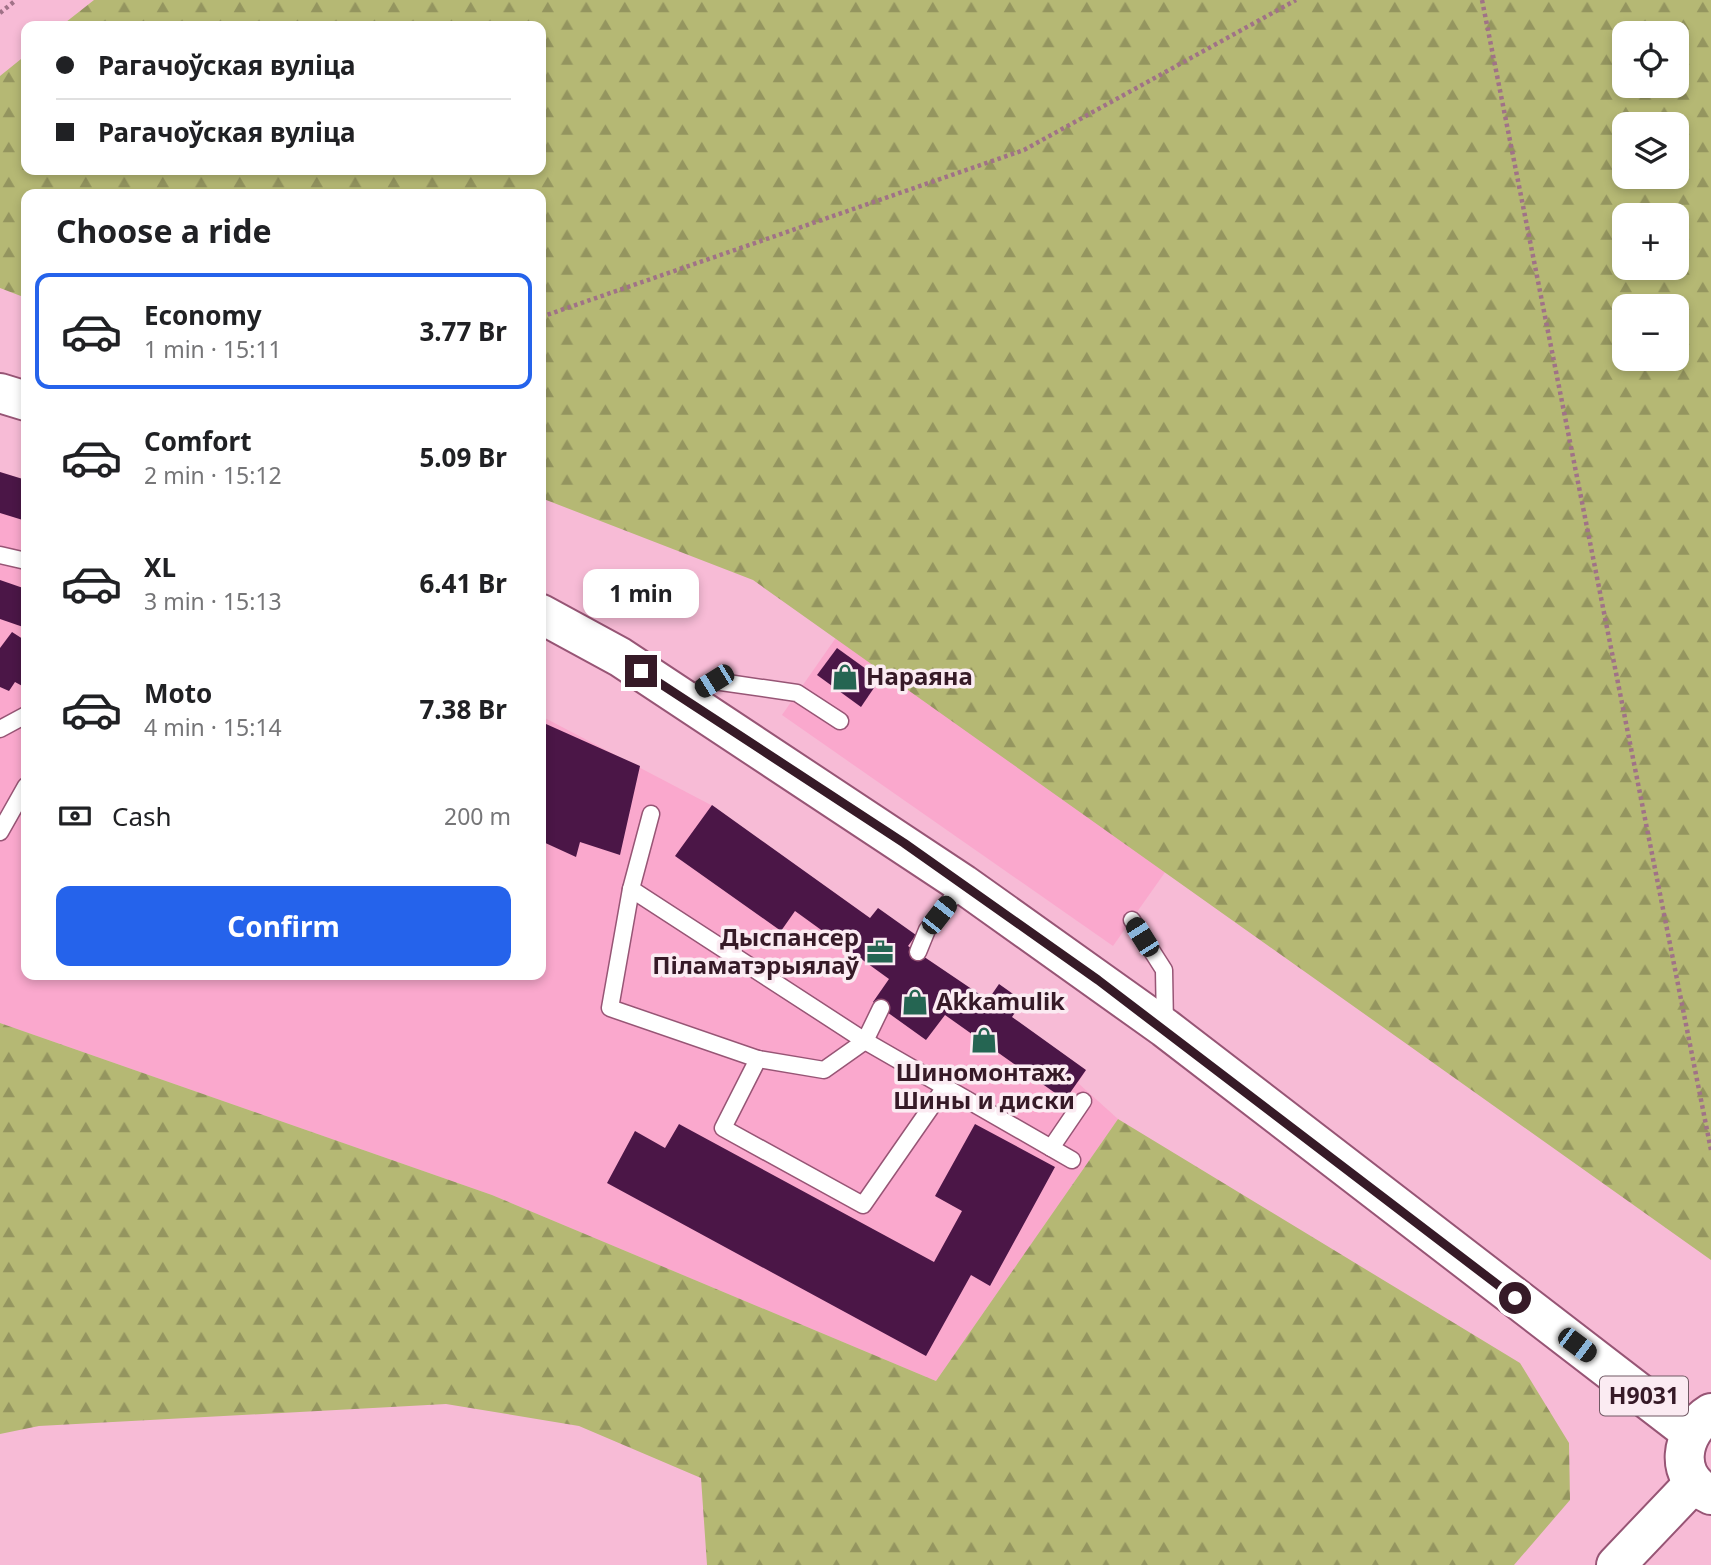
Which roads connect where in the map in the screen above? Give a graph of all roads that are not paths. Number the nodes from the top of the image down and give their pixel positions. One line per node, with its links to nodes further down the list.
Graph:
1 (0, 393): 2 (main road)
2 (21, 399)
3 (0, 555): 4 (lane)
4 (21, 560)
5 (546, 617): 6 (main road, Н9031)
6 (684, 700): 8 (lane); 13 (main road, Н9031)
7 (21, 718): 9 (lane)
8 (841, 721)
9 (0, 729)
10 (21, 795): 12 (lane)
11 (651, 814): 14 (lane)
12 (0, 832)
13 (963, 884): 16 (lane); 18 (main road, Н9031)
14 (631, 889): 19 (lane); 20 (lane)
15 (1132, 920): 18 (lane)
16 (918, 952)
17 (881, 1008): 19 (lane)
18 (1165, 1028): 25 (main road, Н9031)
19 (865, 1041): 20 (lane); 21 (lane)
20 (758, 1059): 21 (lane)
21 (945, 1087): 23 (lane)
22 (1083, 1101): 23 (lane)
23 (1051, 1148): 24 (lane)
24 (1072, 1160)
25 (1700, 1422): 26 (main road, Н9031)
26 (1702, 1489): 27 (main road, Н9031)
27 (1616, 1565)

